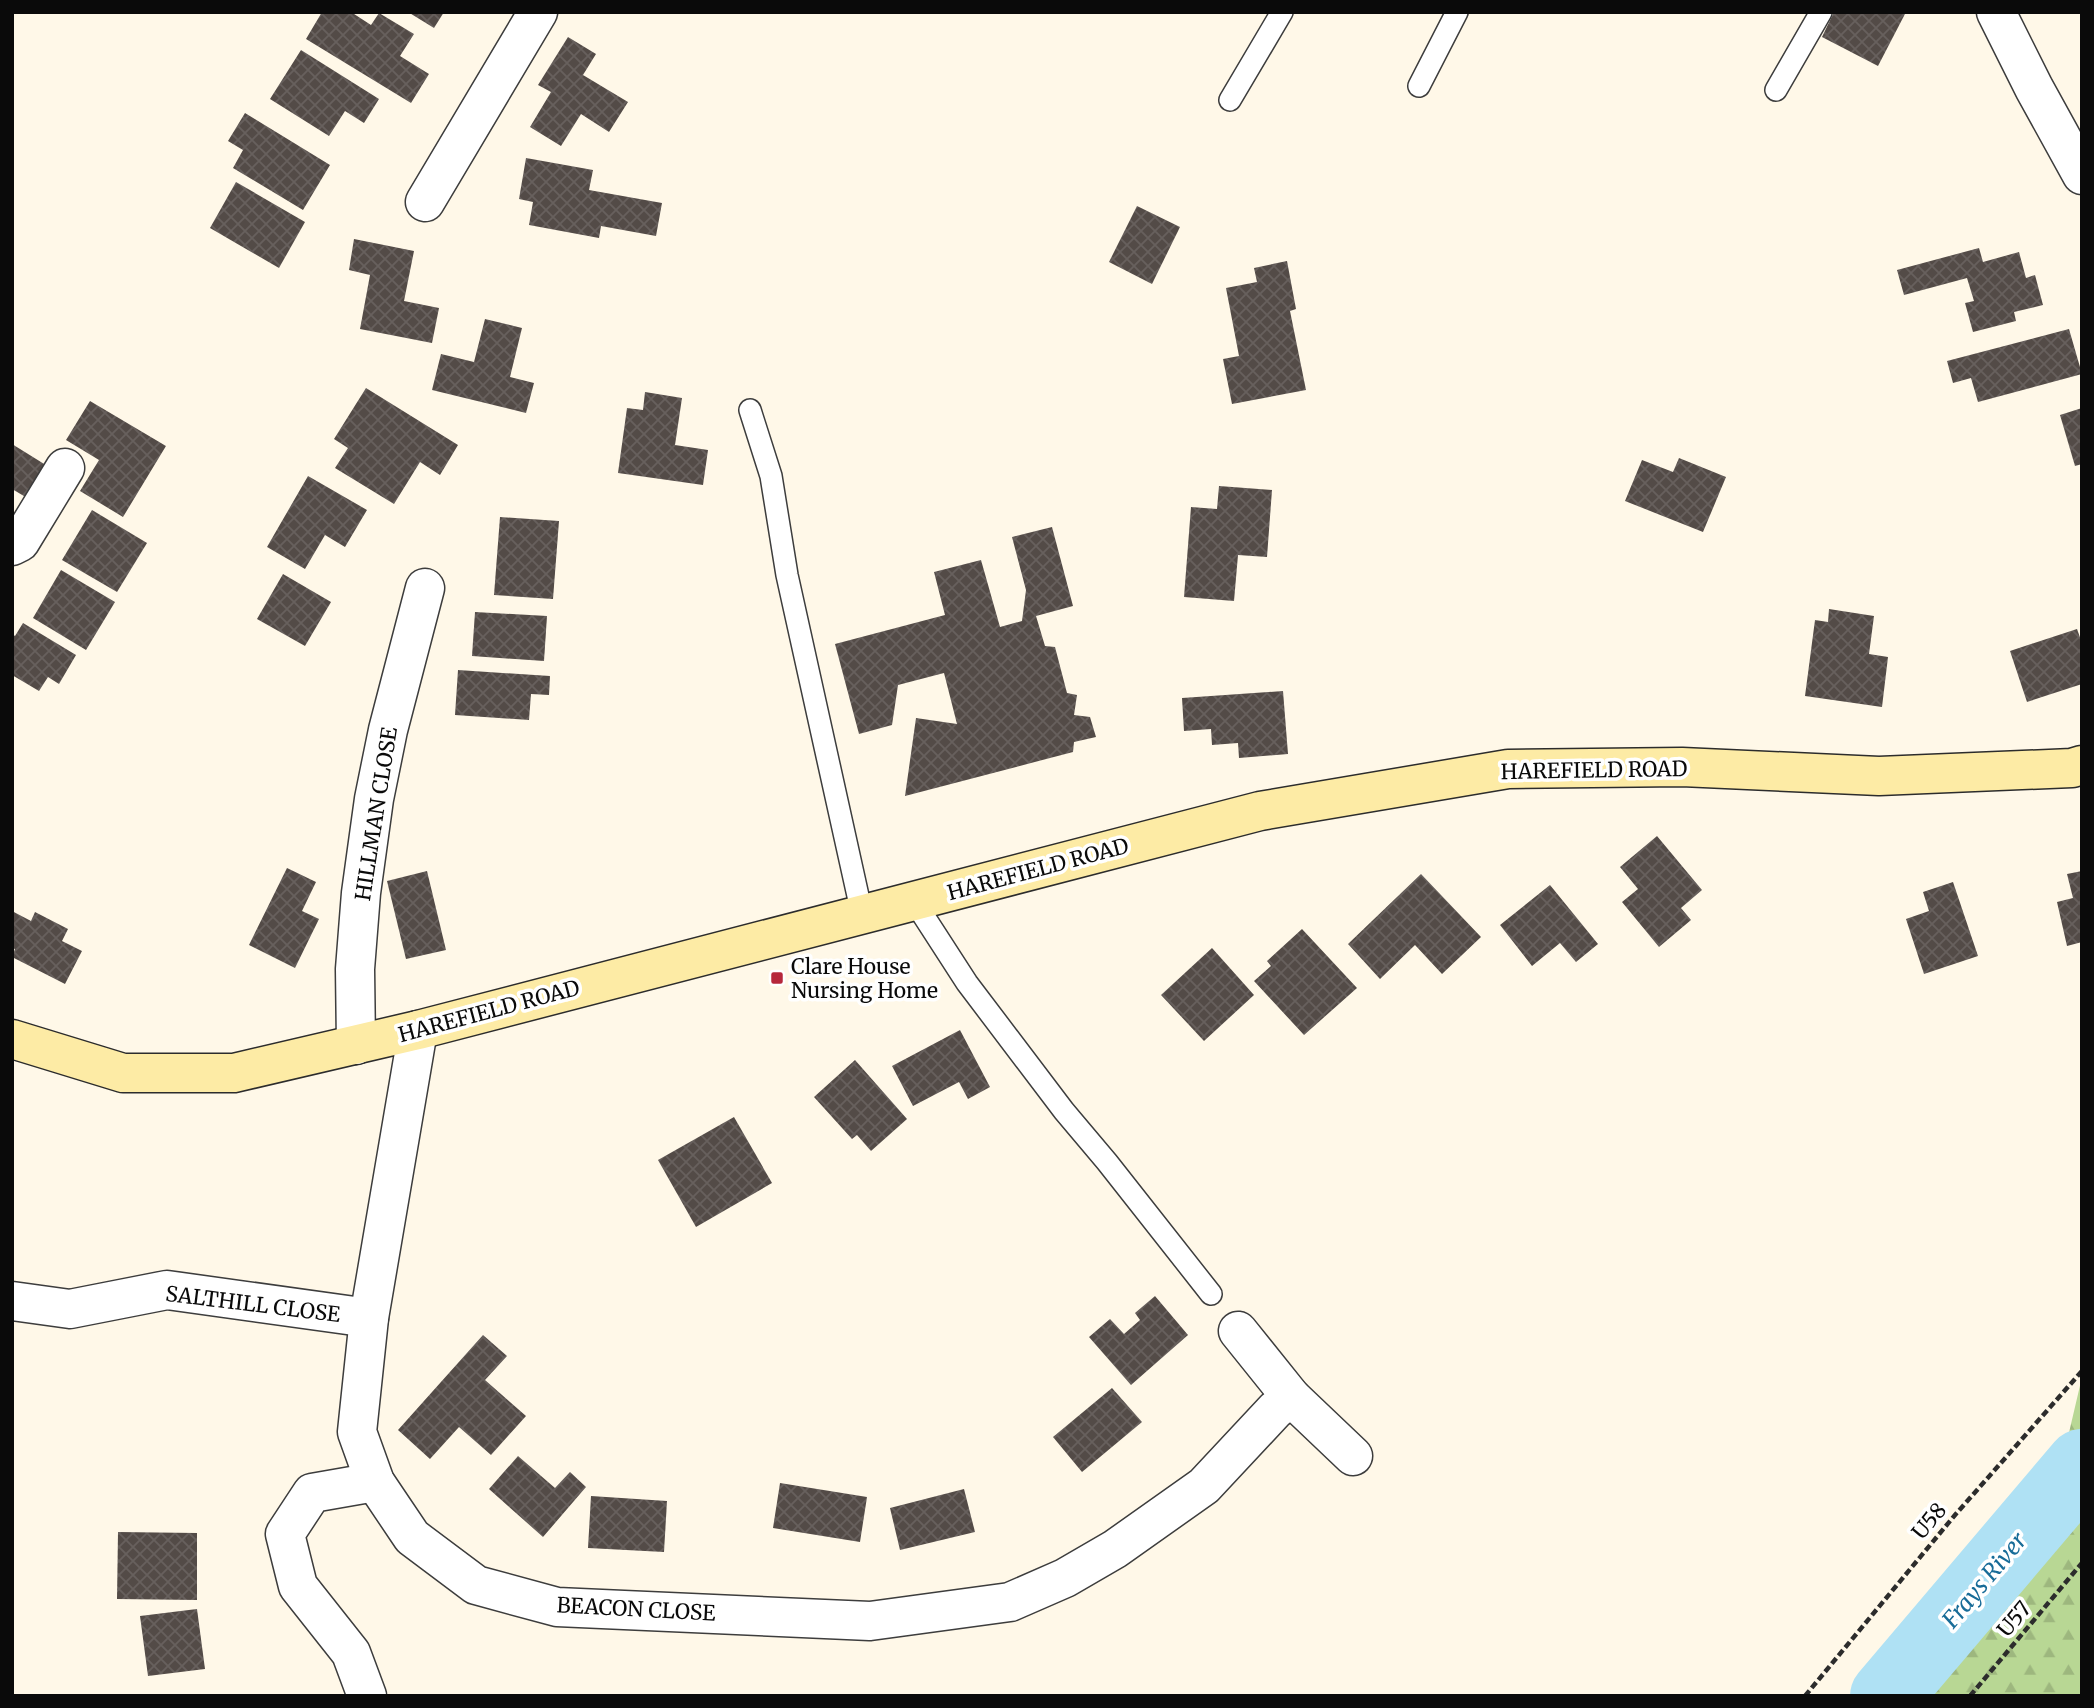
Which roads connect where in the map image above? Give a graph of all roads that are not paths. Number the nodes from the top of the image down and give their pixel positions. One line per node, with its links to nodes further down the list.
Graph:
1 (538, 12): 10 (street)
2 (1282, 12): 8 (lane)
3 (1457, 12): 6 (lane)
4 (1821, 12): 7 (lane)
5 (1996, 12): 9 (street)
6 (1419, 86)
7 (1776, 90)
8 (1230, 100)
9 (2082, 175)
10 (425, 202)
11 (750, 410): 17 (lane)
12 (65, 468): 13 (street)
13 (12, 546)
14 (425, 588): 20 (street, HILLMAN CLOSE)
15 (2082, 765): 16 (main road, HAREFIELD ROAD)
16 (914, 901): 17 (main road, HAREFIELD ROAD); 21 (lane)
17 (862, 914): 18 (main road, HAREFIELD ROAD)
18 (418, 1030): 20 (main road, HAREFIELD ROAD); 23 (street, BEACON CLOSE)
19 (12, 1040): 20 (main road, HAREFIELD ROAD)
20 (356, 1045)
21 (1210, 1294)
22 (12, 1301): 23 (street, SALTHILL CLOSE)
23 (369, 1318): 27 (street, BEACON CLOSE)
24 (1238, 1331): 25 (street)
25 (1291, 1397): 26 (street); 27 (street, BEACON CLOSE)
26 (1353, 1456)
27 (375, 1482): 28 (street)
28 (366, 1696)

